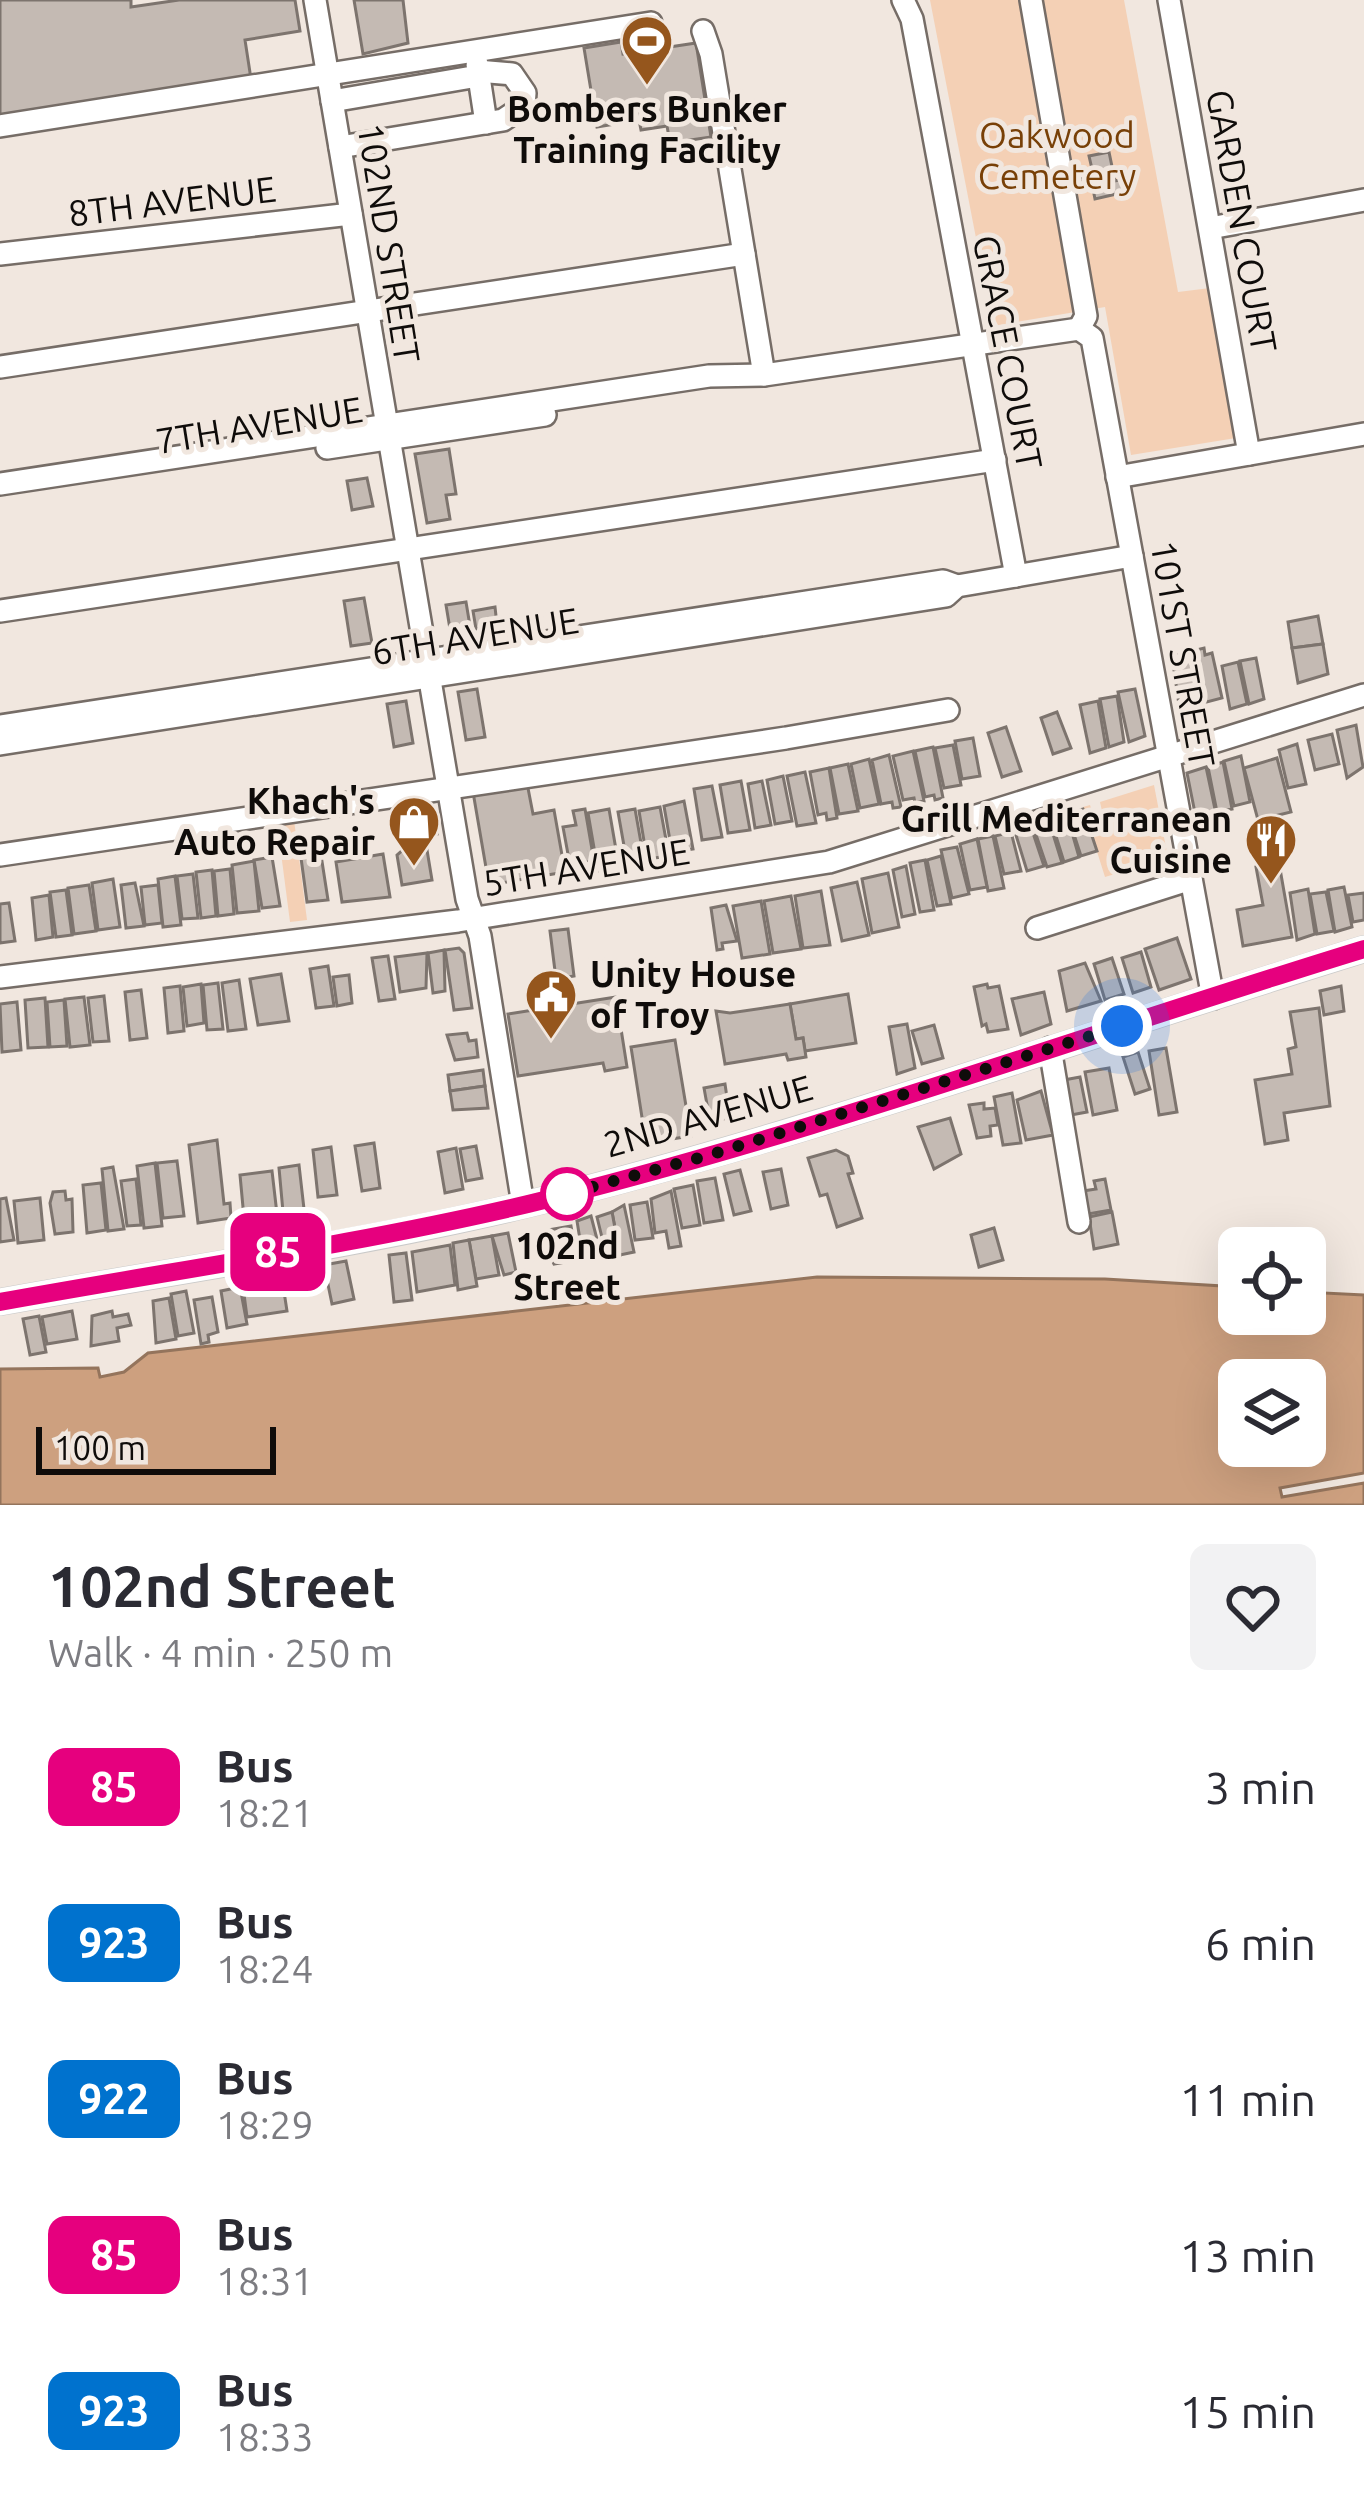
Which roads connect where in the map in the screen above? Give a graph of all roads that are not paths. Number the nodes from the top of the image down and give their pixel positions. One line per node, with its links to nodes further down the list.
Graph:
1 (315, 0): 8 (street, 102ND STREET)
2 (904, 0): 20 (street, GRACE COURT)
3 (1030, 0): 19 (street)
4 (1169, 0): 15 (street, GARDEN COURT)
5 (651, 23): 7 (street)
6 (703, 31): 17 (street)
7 (477, 66): 8 (street); 9 (street); 10 (street); 10 (street)
8 (327, 75): 9 (street, 102ND STREET); 11 (street)
9 (332, 101): 12 (street, 102ND STREET)
10 (486, 123): 12 (street)
11 (0, 126)
12 (340, 148): 14 (street, 102ND STREET)
13 (1364, 200): 15 (street)
14 (352, 214): 16 (street, 8TH AVENUE); 18 (street, 102ND STREET)
15 (1210, 228): 25 (street, GARDEN COURT)
16 (0, 254)
17 (744, 254): 18 (street); 22 (street)
18 (368, 314): 21 (street); 23 (street, 102ND STREET)
19 (1079, 329): 20 (street, 7TH AVENUE); 28 (street, 101ST STREET)
20 (974, 346): 22 (street, 7TH AVENUE); 27 (street, GRACE COURT)
21 (0, 367)
22 (764, 374): 23 (street, 7TH AVENUE)
23 (387, 431): 26 (street, 7TH AVENUE); 31 (street, 102ND STREET)
24 (1364, 434): 25 (street)
25 (1250, 454): 28 (street)
26 (214, 459): 29 (street, 7TH AVENUE); 30 (street, 7TH AVENUE)
27 (995, 460): 31 (street); 33 (street, GRACE COURT)
28 (1117, 477): 32 (street, 101ST STREET)
29 (0, 484)
30 (0, 498)
31 (406, 550): 34 (street); 35 (street, 102ND STREET)
32 (1132, 556): 33 (street, 6TH AVENUE); 41 (street, 101ST STREET)
33 (1016, 576): 35 (street, 6TH AVENUE)
34 (0, 611)
35 (426, 670): 37 (street, 6TH AVENUE); 42 (street, 102ND STREET)
36 (1364, 695): 41 (street)
37 (184, 708): 39 (street, 6TH AVENUE); 40 (street, 6TH AVENUE)
38 (948, 710): 42 (street)
39 (0, 727)
40 (0, 744)
41 (1168, 756): 44 (street, 101ST STREET); 45 (street, 5TH AVENUE)
42 (448, 788): 43 (street); 45 (street, 102ND STREET)
43 (0, 855)
44 (1191, 879): 46 (street); 49 (street, 101ST STREET)
45 (474, 919): 48 (street, 5TH AVENUE); 51 (street, 102ND STREET)
46 (1037, 928)
47 (1364, 949): 49 (main road, 2ND AVENUE)
48 (0, 976)
49 (1213, 998): 50 (main road, 2ND AVENUE)
50 (1050, 1048): 51 (main road, 2ND AVENUE); 52 (street)
51 (523, 1205): 53 (main road, 2ND AVENUE)
52 (1079, 1222)
53 (0, 1302)

